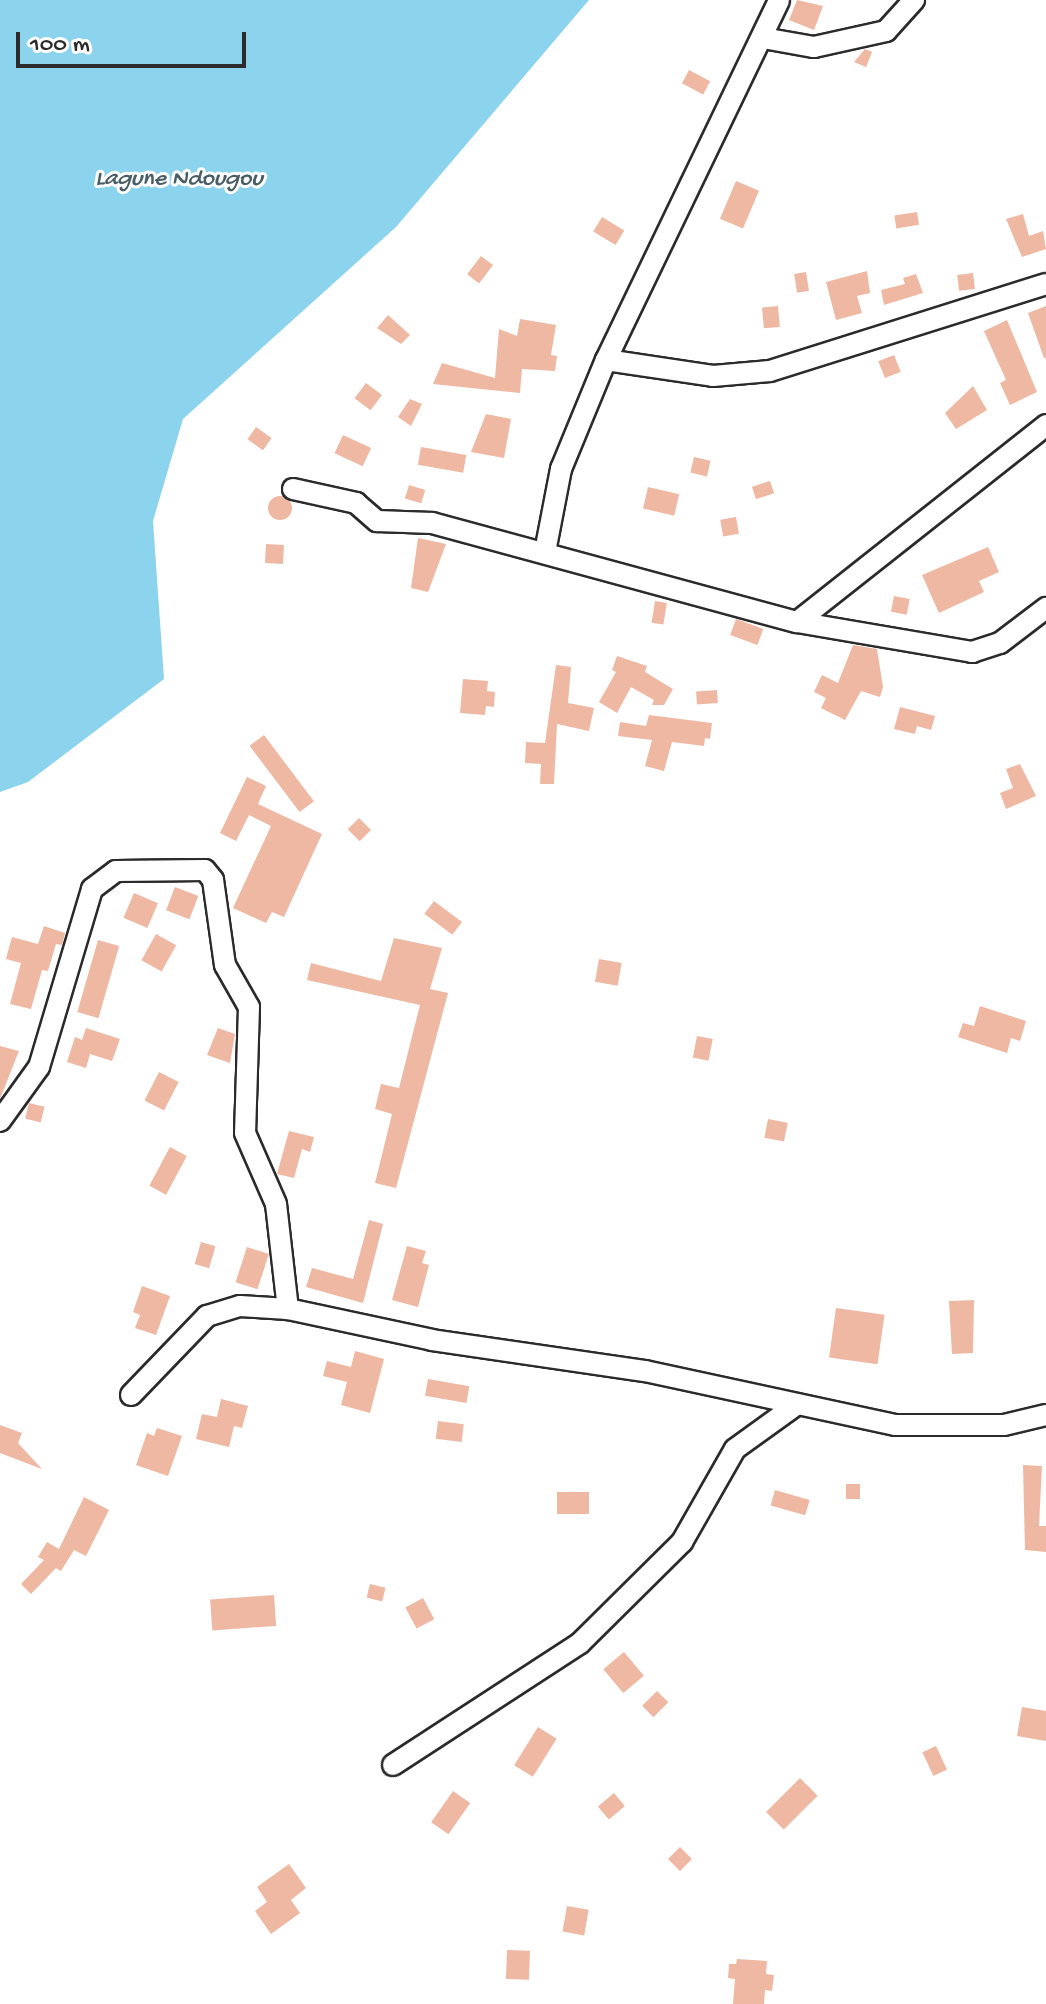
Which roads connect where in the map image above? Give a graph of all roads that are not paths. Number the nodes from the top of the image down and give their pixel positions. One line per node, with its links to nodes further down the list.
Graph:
1 (779, 0): 3 (street)
2 (914, 0): 3 (street)
3 (763, 38): 5 (street)
4 (1046, 284): 5 (street)
5 (606, 360): 8 (street)
6 (1046, 425): 10 (street)
7 (293, 489): 8 (street)
8 (545, 552): 10 (street)
9 (1046, 608): 10 (street)
10 (797, 622)
11 (0, 1121): 12 (street)
12 (288, 1309): 13 (street); 14 (street)
13 (131, 1395)
14 (796, 1405): 15 (street); 16 (street)
15 (1046, 1415)
16 (393, 1765)

